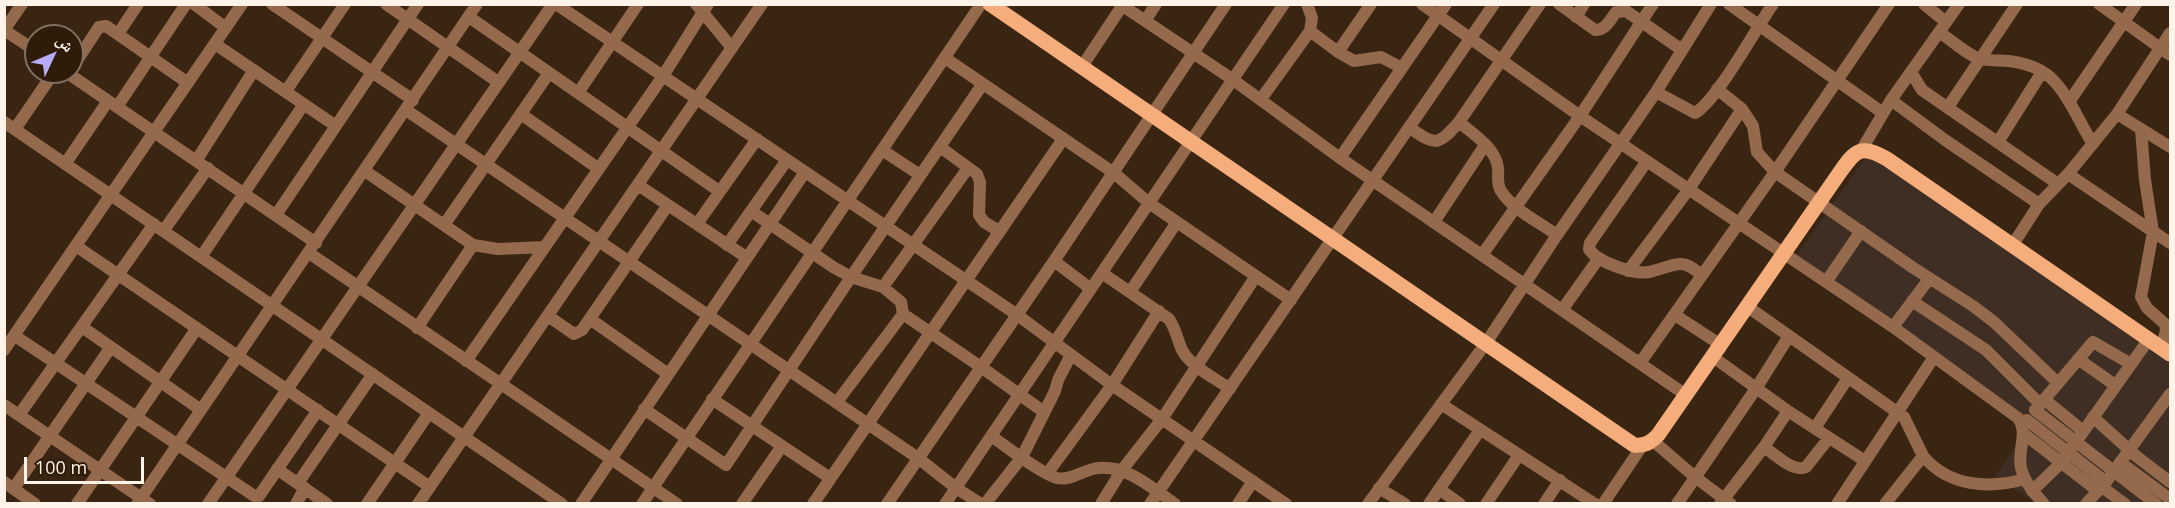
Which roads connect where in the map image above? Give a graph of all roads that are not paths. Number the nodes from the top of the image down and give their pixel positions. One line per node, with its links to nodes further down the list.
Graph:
1 (22, 4): 49 (street)
2 (138, 4): 52 (street)
3 (186, 4): 66 (street)
4 (194, 4): 48 (street)
5 (242, 4): 48 (street)
6 (272, 4): 53 (street)
7 (345, 4): 53 (street)
8 (386, 4): 42 (street)
9 (417, 4): 42 (street)
10 (477, 4): 39 (street)
11 (554, 4): 56 (street); 62 (street)
12 (638, 4): 56 (street)
13 (762, 4): 59 (street)
14 (981, 4): 67 (street)
15 (990, 4): 70 (main road)
16 (1156, 4): 43 (street)
17 (1226, 4): 63 (street)
18 (1284, 4): 78 (street)
19 (1307, 4): 50 (street)
20 (1371, 4): 64 (street)
21 (1422, 4): 40 (street)
22 (1446, 4): 40 (street)
23 (1494, 4): 54 (street)
24 (1540, 4): 69 (street)
25 (1559, 4): 41 (street)
26 (1584, 4): 41 (street)
27 (1653, 4): 44 (street)
28 (1711, 4): 61 (street)
29 (1729, 4): 46 (street)
30 (1773, 4): 46 (street)
31 (1889, 4): 79 (street)
32 (1924, 4): 47 (street)
33 (1959, 4): 47 (street)
34 (2017, 4): 68 (street)
35 (2099, 4): 45 (street)
36 (2136, 4): 45 (street)
37 (1121, 5): 43 (street); 70 (street)
38 (702, 7): 59 (street); 77 (street)
39 (469, 17): 58 (street); 62 (street)
40 (1438, 17): 54 (street); 71 (street)
41 (1576, 17): 44 (street)
42 (407, 19): 58 (street); 75 (street)
43 (1144, 21): 63 (street)
44 (1642, 22): 61 (street); 102 (street)
45 (2124, 22): 65 (street); 92 (street)
46 (1758, 25): 79 (street); 85 (street)
47 (1943, 27): 68 (street); 73 (street)
48 (226, 28): 57 (street)
49 (4, 30): 55 (street)
50 (1310, 31): 64 (street); 90 (street)
51 (2170, 33): 65 (street)
52 (118, 34): 60 (street); 66 (street)
53 (322, 39): 75 (street); 86 (street)
54 (1469, 39): 69 (street); 107 (street)
55 (24, 43)
56 (613, 43): 77 (street); 88 (street)
57 (215, 44): 72 (street); 82 (street)
58 (448, 47): 81 (street); 95 (street)
59 (732, 48): 89 (street)
60 (84, 49)
61 (1683, 50): 87 (street)
62 (520, 52): 76 (street); 81 (street)
63 (1193, 52): 78 (street); 101 (street)
64 (1338, 52): 71 (street)
65 (2165, 52): 100 (street)
66 (151, 57): 82 (street); 93 (street)
67 (945, 58): 84 (street); 121 (street)
68 (1980, 59): 74 (street); 96 (street)
69 (1500, 60): 102 (street); 103 (street)
70 (1081, 68): 101 (main road)
71 (1402, 68): 123 (street)
72 (254, 70): 86 (street); 125 (street)
73 (1911, 72): 91 (street); 96 (street)
74 (2042, 72): 92 (street); 114 (street)
75 (372, 73): 95 (street); 105 (street)
76 (549, 73): 88 (street); 99 (street)
77 (663, 76): 89 (street); 106 (street)
78 (1232, 79): 90 (street); 112 (street)
79 (1837, 80): 98 (street); 134 (street)
80 (84, 82): 93 (street)
81 (498, 82): 116 (street)
82 (188, 83): 109 (street)
83 (44, 84): 104 (street)
84 (982, 85): 110 (street); 118 (street)
85 (1717, 89): 87 (street); 97 (street)
86 (286, 91): 94 (street)
87 (1656, 92): 113 (street)
88 (578, 93): 106 (street)
89 (697, 99): 111 (street); 122 (street)
90 (1261, 99): 123 (street)
91 (1891, 100): 98 (street); 148 (street)
92 (2069, 102): 115 (street)
93 (113, 104): 109 (street); 127 (street)
94 (304, 104): 105 (street); 143 (street)
95 (409, 105): 116 (street); 132 (street)
96 (1948, 107): 114 (street)
97 (1742, 109): 134 (street); 141 (street)
98 (1883, 113): 120 (street)
99 (521, 114): 128 (street); 131 (street)
100 (2116, 114): 108 (street); 115 (street)
101 (1153, 116): 112 (main road); 135 (street)
102 (1580, 116): 113 (street); 151 (street)
103 (1459, 122): 107 (street); 117 (street)
104 (10, 125): 127 (street)
105 (336, 126): 153 (street)
106 (628, 127): 122 (street); 131 (street)
107 (1410, 128): 138 (street)
108 (2141, 129): 119 (street); 165 (street)
109 (154, 132): 125 (street); 144 (street)
110 (1063, 139): 135 (street); 163 (street)
111 (757, 140): 124 (street); 142 (street)
112 (1190, 141): 146 (street); 167 (main road)
113 (1620, 142): 126 (street); 166 (street)
114 (1998, 142): 139 (street)
115 (2093, 144): 136 (street)
116 (456, 145): 128 (street); 149 (street)
117 (1485, 145): 151 (street); 156 (street)
118 (940, 147): 130 (street); 137 (street)
119 (2170, 147)
120 (1862, 149): 147 (main road); 174 (main road)
121 (882, 150): 137 (street); 145 (street)
122 (662, 151): 140 (street); 142 (street)
123 (1340, 158): 138 (street)
124 (787, 160): 133 (street); 152 (street)
125 (196, 161): 129 (street)
126 (1647, 161): 141 (street); 182 (street)
127 (65, 164): 144 (street)
128 (486, 165): 154 (street); 160 (street)
129 (207, 168): 143 (street); 162 (street)
130 (968, 168): 163 (street); 172 (street)
131 (599, 169): 154 (street)
132 (365, 171): 149 (street); 176 (street)
133 (805, 172): 145 (street); 157 (street)
134 (1775, 172): 147 (street); 159 (street)
135 (1114, 173): 146 (street); 183 (street)
136 (2068, 174): 139 (street); 165 (street)
137 (920, 175): 161 (street)
138 (1373, 180): 156 (street); 167 (street)
139 (2058, 184): 148 (street)
140 (638, 185): 150 (street); 168 (street)
141 (1689, 189): 159 (street); 185 (street)
142 (719, 191): 158 (street)
143 (244, 194): 153 (street); 180 (street)
144 (111, 195): 162 (street); 173 (street)
145 (847, 201): 161 (street); 177 (street)
146 (1149, 203): 155 (street); 186 (street)
147 (1819, 204): 164 (street); 179 (main road)
148 (2039, 204): 174 (street)
149 (414, 205): 160 (street); 195 (street)
150 (668, 205): 158 (street); 184 (street)
151 (1516, 207): 166 (street); 178 (street)
152 (751, 211): 157 (street); 170 (street)
153 (276, 215): 176 (street)
154 (565, 218): 168 (street); 175 (street)
155 (1177, 222): 189 (street); 198 (street)
156 (1434, 222): 178 (street)
157 (769, 223): 177 (street); 181 (street)
158 (697, 224): 170 (street)
159 (1738, 224): 179 (street); 188 (street)
160 (444, 225): 171 (street)
161 (885, 226): 172 (street); 190 (street)
162 (159, 227): 180 (street); 187 (street)
163 (999, 231): 192 (street)
164 (1861, 231): 191 (street); 193 (street)
165 (2153, 231): 169 (street); 223 (street)
166 (1557, 235): 194 (street)
167 (1333, 238): 199 (street); 220 (main road)
168 (599, 241): 184 (street); 209 (street)
169 (2170, 243)
170 (727, 244): 181 (street)
171 (473, 245): 175 (street); 214 (street)
172 (913, 245): 192 (street); 196 (street)
173 (76, 246): 187 (street); 216 (street)
174 (2012, 246): 223 (main road)
175 (545, 247): 230 (street)
176 (312, 248): 195 (street); 201 (street)
177 (812, 253): 190 (street); 221 (street)
178 (1482, 255): 194 (street)
179 (1784, 255): 193 (street); 202 (main road)
180 (201, 257): 201 (street)
181 (746, 257): 207 (street)
182 (1599, 258): 185 (street); 203 (street)
183 (1054, 261): 197 (street); 206 (street)
184 (629, 262): 207 (street); 210 (street)
185 (1628, 271): 188 (street)
186 (1102, 273): 197 (street); 198 (street)
187 (118, 275): 211 (street); 213 (street)
188 (1702, 275): 208 (street)
189 (1256, 276): 199 (street); 234 (street)
190 (851, 277): 196 (street); 236 (street)
191 (1929, 279): 200 (street); 242 (street)
192 (966, 280): 206 (street); 215 (street)
193 (1826, 282): 212 (street)
194 (1524, 285): 203 (street); 220 (street)
195 (358, 287): 214 (street); 218 (street)
196 (883, 287): 205 (street)
197 (1091, 289): 219 (street)
198 (1130, 292): 204 (street)
199 (1290, 300): 247 (street)
200 (1912, 301): 212 (street); 264 (street)
201 (273, 306): 218 (street); 227 (street)
202 (1748, 307): 217 (street); 225 (main road)
203 (1562, 310): 232 (street)
204 (1159, 311): 234 (street); 243 (street)
205 (903, 314): 215 (street); 253 (street)
206 (1016, 314): 219 (street); 235 (street)
207 (708, 315): 221 (street); 238 (street)
208 (1675, 315): 225 (street); 232 (street)
209 (548, 316): 210 (street); 244 (street)
210 (590, 319): 238 (street)
211 (82, 327): 222 (street); 231 (street)
212 (1893, 327): 228 (street)
213 (197, 328): 227 (street); 241 (street)
214 (417, 328): 230 (street)
215 (931, 332): 235 (street); 268 (street)
216 (15, 336): 224 (street); 231 (street)
217 (1789, 336): 239 (street); 246 (street)
218 (322, 339): 237 (street); 248 (street)
219 (1056, 342): 226 (street); 249 (street)
220 (1486, 343): 254 (street); 280 (main road)
221 (750, 344): 236 (street); 252 (street)
222 (111, 347): 240 (street); 241 (street)
223 (2160, 347): 233 (street)
224 (4, 350)
225 (1717, 351): 246 (street); 251 (main road)
226 (1071, 355): 243 (street); 261 (street)
227 (238, 356): 248 (street); 257 (street)
228 (1934, 357): 260 (street); 264 (street)
229 (2078, 359): 233 (street); 242 (street); 245 (street)
230 (466, 361): 244 (street)
231 (56, 363): 240 (street); 263 (street)
232 (1640, 363): 251 (street)
233 (2131, 364): 245 (street)
234 (1197, 366): 247 (street); 267 (street)
235 (981, 367): 249 (street); 290 (street)
236 (790, 371): 253 (street); 270 (street)
237 (374, 374): 262 (street); 269 (street)
238 (668, 374): 256 (street)
239 (1848, 378): 260 (street); 271 (street)
240 (86, 382): 265 (street); 274 (street)
241 (160, 382): 257 (street); 265 (street)
242 (2058, 383): 264 (street)
243 (1112, 384): 267 (street); 298 (street)
244 (501, 385): 276 (street); 289 (street)
245 (2115, 385): 266 (street)
246 (1757, 387): 259 (street); 299 (street)
247 (1230, 388): 279 (street)
248 (287, 389): 258 (street); 300 (street)
249 (1020, 394): 261 (street); 275 (street)
250 (2170, 394): 285 (street)
251 (1686, 395): 280 (main road)
252 (712, 399): 270 (street); 277 (street)
253 (837, 402): 268 (street)
254 (1441, 404): 272 (street); 311 (street)
255 (4, 405): 263 (street)
256 (644, 409): 277 (street); 289 (street)
257 (201, 410): 281 (street)
258 (318, 410): 269 (street); 295 (street)
259 (1788, 411): 271 (street); 283 (street)
260 (1898, 411): 287 (street); 291 (street)
261 (1044, 412): 288 (street)
262 (429, 413): 276 (street); 292 (street)
263 (19, 415): 274 (street)
264 (2032, 415): 273 (street); 284 (street); 293 (street); 302 (street)
265 (136, 417): 281 (street); 296 (street)
266 (2093, 417): 273 (street); 285 (street)
267 (1161, 419): 279 (street); 297 (street)
268 (868, 423): 290 (street); 301 (street)
269 (339, 424): 292 (street); 307 (street)
270 (753, 426): 277 (street); 282 (street)
271 (1815, 428): 278 (street)
272 (1480, 430): 286 (street); 312 (street)
273 (2084, 431): 284 (street)
274 (50, 435): 296 (street); 306 (street)
275 (991, 435): 288 (street); 310 (street)
276 (465, 437): 308 (street); 327 (street)
277 (686, 438): 309 (street)
278 (1829, 438): 283 (street); 291 (street)
279 (1195, 441): 304 (street); 314 (street)
280 (1647, 443): 299 (street); 348 (street)
281 (178, 445): 300 (street); 317 (street)
282 (782, 446): 301 (street); 331 (street)
283 (1764, 447): 318 (street)
284 (2072, 447): 293 (street); 294 (street); 315 (street)
285 (2130, 450): 294 (street); 305 (street)
286 (1519, 455): 303 (street); 345 (street)
287 (1923, 456): 302 (street); 350 (street)
288 (1022, 457): 298 (street); 335 (street)
289 (610, 458): 309 (street); 328 (street)
290 (918, 458): 310 (street); 333 (street)
291 (1865, 461): 320 (street)
292 (395, 463): 308 (street); 325 (street)
293 (2061, 463): 313 (street); 315 (street)
294 (2117, 466): 315 (street); 316 (street); 353 (street)
295 (277, 469): 300 (street); 307 (street)
296 (100, 470): 317 (street); 321 (street)
297 (1122, 470): 298 (street); 314 (street); 336 (street)
298 (1047, 474)
299 (1695, 477): 318 (street); 349 (street)
300 (226, 478): 322 (street)
301 (830, 478): 332 (street)
302 (2025, 478): 313 (street)
303 (1560, 480): 346 (street); 347 (street)
304 (1253, 481): 339 (street); 340 (street)
305 (2170, 482)
306 (9, 485): 319 (street)
307 (302, 486): 323 (street); 324 (street)
308 (430, 487): 326 (street)
309 (653, 488): 329 (street); 330 (street)
310 (956, 488): 334 (street); 335 (street)
311 (1379, 488): 341 (street); 342 (street)
312 (1439, 489): 343 (street); 344 (street)
313 (2032, 491): 351 (street)
314 (1158, 492): 337 (street); 338 (street)
315 (2098, 494): 352 (street)
316 (2170, 499)
317 (143, 502)
318 (1725, 502)
319 (35, 503)
320 (1840, 503)
321 (77, 504)
322 (208, 504)
323 (296, 504)
324 (327, 504)
325 (367, 504)
326 (418, 504)
327 (562, 504)
328 (581, 504)
329 (642, 504)
330 (677, 504)
331 (742, 504)
332 (813, 504)
333 (887, 504)
334 (945, 504)
335 (983, 504)
336 (1101, 504)
337 (1150, 504)
338 (1174, 504)
339 (1238, 504)
340 (1286, 504)
341 (1368, 504)
342 (1405, 504)
343 (1429, 504)
344 (1460, 504)
345 (1486, 504)
346 (1544, 504)
347 (1595, 504)
348 (1603, 504)
349 (1677, 504)
350 (1885, 504)
351 (2044, 504)
352 (2125, 504)
353 (2156, 504)

